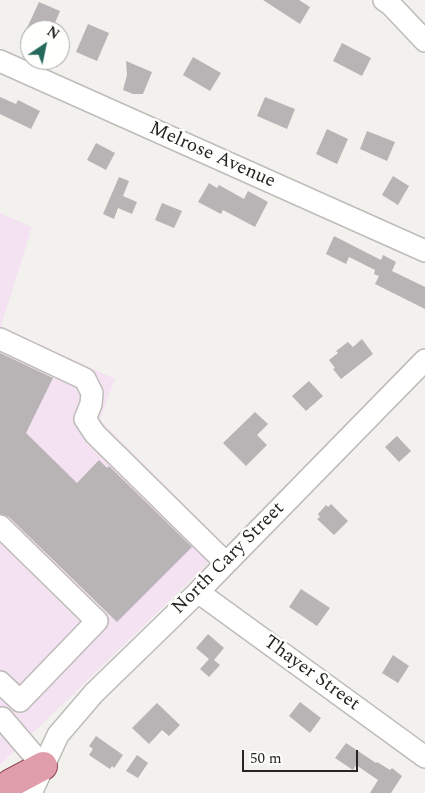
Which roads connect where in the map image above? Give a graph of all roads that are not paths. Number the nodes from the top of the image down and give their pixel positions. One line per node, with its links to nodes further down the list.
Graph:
1 (384, 0): 2 (street)
2 (425, 41)
3 (0, 60): 4 (street, Melrose Avenue)
4 (425, 251)
5 (0, 339): 8 (street)
6 (425, 360): 8 (street, North Cary Street)
7 (0, 526): 11 (street)
8 (226, 563): 9 (street, North Cary Street)
9 (198, 592): 13 (street, Thayer Street); 14 (street, North Cary Street)
10 (0, 682): 11 (street)
11 (20, 701): 12 (street)
12 (1, 719): 14 (street)
13 (425, 757)
14 (43, 766): 15 (main road); 16 (street, North Cary Street); 17 (street, North Cary Street)
15 (0, 791)
16 (31, 793)
17 (41, 793)

